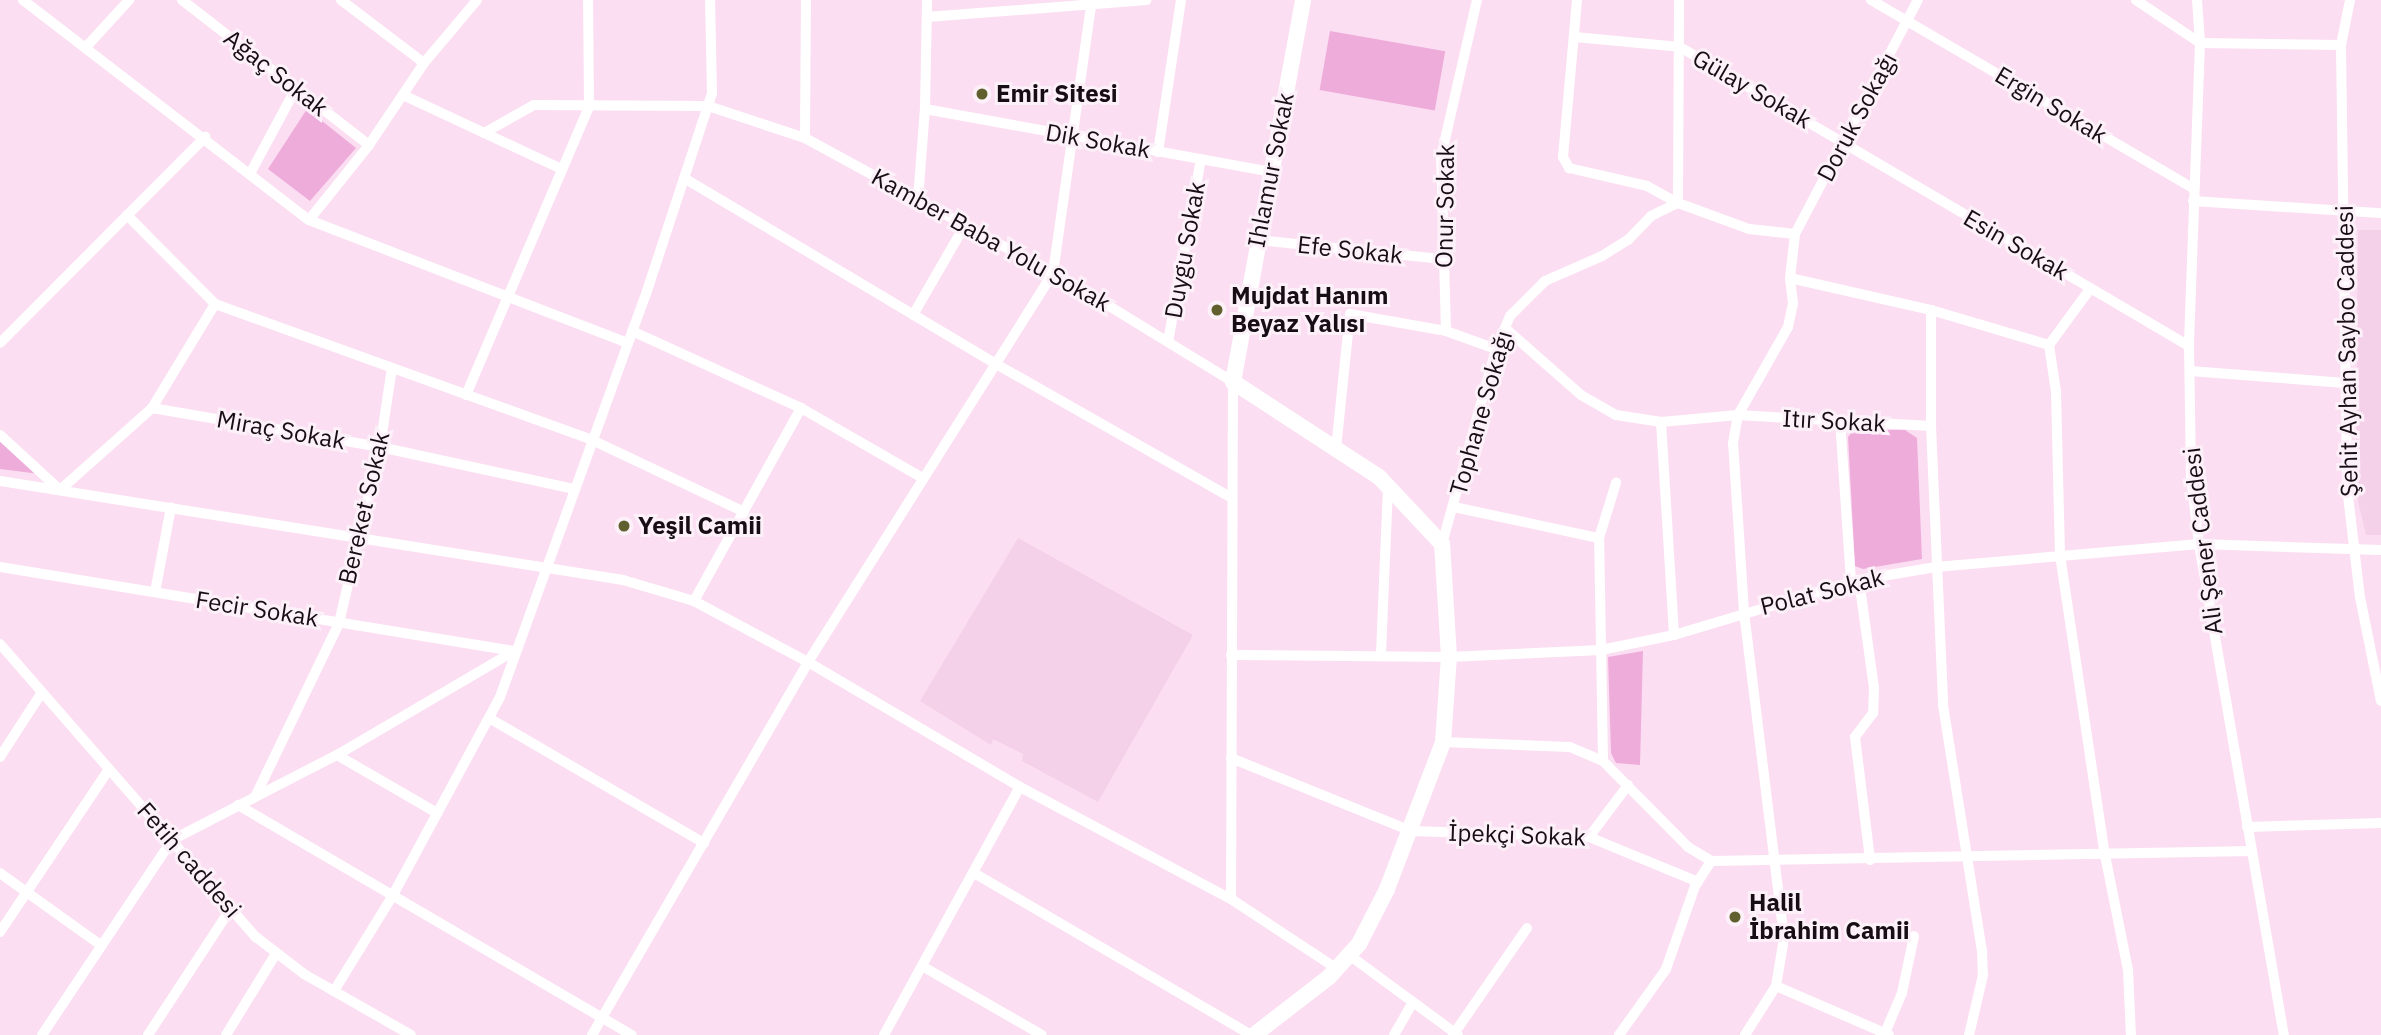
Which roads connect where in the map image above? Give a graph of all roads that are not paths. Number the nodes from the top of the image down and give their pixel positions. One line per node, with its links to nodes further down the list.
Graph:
1 (23, 0): 30 (street)
2 (129, 0): 30 (street)
3 (182, 0): 33 (street, Ağaç Sokak)
4 (341, 0): 24 (street)
5 (363, 0): 24 (street)
6 (477, 0): 32 (street)
7 (588, 0): 35 (street)
8 (710, 0): 36 (street)
9 (806, 0): 41 (street)
10 (927, 0): 25 (street)
11 (1146, 0): 22 (street)
12 (1181, 0): 44 (street)
13 (1303, 0): 48 (street, Ihlamur Sokak)
14 (1477, 0): 61 (street, Onur Sokak)
15 (1577, 0): 27 (street)
16 (1679, 0): 31 (street)
17 (1871, 0): 26 (street, Ergin Sokak)
18 (1918, 0): 26 (street, Doruk Sokağı)
19 (2136, 0): 28 (street)
20 (2197, 0): 28 (street, Ali Şener Caddesi)
21 (2350, 0): 29 (street, Şehit Ayhan Saybo Caddesi)
22 (1091, 2): 23 (street); 39 (street)
23 (998, 5): 25 (street)
24 (356, 11): 32 (street)
25 (927, 17): 37 (street)
26 (1909, 20): 42 (street, Doruk Sokağı); 50 (street, Ergin Sokak)
27 (1575, 37): 31 (street, Gülay Sokak); 53 (street)
28 (2200, 43): 29 (street); 50 (street, Ali Şener Caddesi)
29 (2341, 46): 54 (street, Şehit Ayhan Saybo Caddesi)
30 (86, 47): 40 (street)
31 (1680, 47): 42 (street, Gülay Sokak); 53 (street)
32 (424, 62): 34 (street)
33 (296, 88): 43 (street, Ağaç Sokak); 47 (street)
34 (403, 95): 38 (street); 43 (street)
35 (589, 106): 36 (street, Kamber Baba Yolu Sokak); 38 (street, Kamber Baba Yolu Sokak); 46 (street)
36 (708, 106): 41 (street, Kamber Baba Yolu Sokak); 49 (street)
37 (925, 109): 39 (street, Dik Sokak); 51 (street)
38 (484, 133): 46 (street)
39 (1073, 136): 44 (street, Dik Sokak); 62 (street)
40 (205, 137): 47 (street); 56 (street)
41 (805, 138): 51 (street, Kamber Baba Yolu Sokak)
42 (1844, 143): 59 (street, Doruk Sokağı); 64 (street, Esin Sokak)
43 (369, 145): 57 (street)
44 (1158, 152): 45 (street, Dik Sokak)
45 (1201, 159): 48 (street, Dik Sokak); 73 (street, Duygu Sokak)
46 (562, 169): 65 (street)
47 (251, 172): 57 (street)
48 (1271, 172): 60 (street, Ihlamur Sokak)
49 (684, 178): 68 (street); 70 (street)
50 (2194, 189): 52 (street, Ali Şener Caddesi)
51 (918, 199): 58 (street, Kamber Baba Yolu Sokak)
52 (2193, 201): 54 (street); 76 (street, Ali Şener Caddesi)
53 (1678, 203): 59 (street); 69 (street, Tophane Sokağı)
54 (2344, 209): 55 (street); 82 (street, Şehit Ayhan Saybo Caddesi)
55 (2381, 213)
56 (127, 215): 66 (street); 72 (street)
57 (309, 220): 65 (street)
58 (965, 225): 62 (street, Kamber Baba Yolu Sokak); 68 (street)
59 (1795, 234): 63 (street)
60 (1258, 240): 61 (street, Efe Sokak); 81 (street, Ihlamur Sokak)
61 (1443, 259): 71 (street, Onur Sokak)
62 (1053, 273): 73 (street, Kamber Baba Yolu Sokak); 78 (street)
63 (1790, 278): 67 (street); 86 (street)
64 (2090, 289): 75 (street); 76 (street, Esin Sokak)
65 (507, 298): 74 (street); 83 (street)
66 (215, 304): 79 (street); 84 (street)
67 (1931, 310): 75 (street); 89 (street)
68 (913, 315): 78 (street)
69 (1505, 328): 77 (street, Tophane Sokağı); 88 (street, Itır Sokak)
70 (632, 331): 74 (street); 85 (street)
71 (1446, 331): 77 (street); 93 (street)
72 (2, 336)
73 (1168, 342): 81 (street, Kamber Baba Yolu Sokak)
74 (628, 343): 91 (street)
75 (2049, 345): 110 (street)
76 (2189, 346): 80 (street, Ali Şener Caddesi)
77 (1496, 349): 101 (street, Tophane Sokağı)
78 (996, 364): 94 (street); 100 (street)
79 (393, 368): 83 (street); 92 (street, Bereket Sokak)
80 (2190, 370): 82 (street); 107 (street, Ali Şener Caddesi)
81 (1233, 382): 93 (street, Kamber Baba Yolu Sokak); 100 (street)
82 (2345, 383): 108 (street, Şehit Ayhan Saybo Caddesi)
83 (466, 395): 91 (street)
84 (152, 408): 92 (street, Miraç Sokak); 99 (street)
85 (801, 408): 94 (street); 103 (street)
86 (1738, 415): 87 (street, Itır Sokak); 88 (street, Itır Sokak); 117 (street)
87 (1840, 420): 89 (street, Itır Sokak); 114 (street)
88 (1661, 422): 119 (street)
89 (1930, 426): 113 (street)
90 (0, 435): 99 (street)
91 (592, 440): 98 (street); 103 (street)
92 (380, 447): 98 (street, Miraç Sokak); 104 (street, Bereket Sokak)
93 (1336, 449): 97 (street, Kamber Baba Yolu Sokak)
94 (921, 477): 126 (street)
95 (0, 481): 99 (street)
96 (1616, 483): 105 (street)
97 (1388, 484): 106 (street, Kamber Baba Yolu Sokak); 123 (street)
98 (574, 489): 112 (street)
99 (60, 490): 102 (street)
100 (1233, 498): 124 (street)
101 (1454, 506): 105 (street); 106 (street, Tophane Sokağı)
102 (172, 507): 104 (street); 115 (street)
103 (744, 512): 116 (street)
104 (358, 537): 112 (street); 118 (street, Bereket Sokak)
105 (1599, 538): 121 (street)
106 (1442, 544): 125 (street)
107 (2199, 544): 108 (street, Polat Sokak); 110 (street, Polat Sokak); 142 (street, Ali Şener Caddesi)
108 (2354, 549): 109 (street, Polat Sokak); 128 (street, Şehit Ayhan Saybo Caddesi)
109 (2381, 550)
110 (2060, 555): 113 (street, Polat Sokak); 148 (street)
111 (0, 567): 115 (street, Fecir Sokak)
112 (545, 567): 116 (street); 122 (street)
113 (1936, 567): 114 (street, Polat Sokak); 149 (street)
114 (1855, 581): 117 (street, Polat Sokak); 150 (street)
115 (155, 593): 118 (street, Fecir Sokak)
116 (694, 601): 126 (street)
117 (1744, 612): 119 (street, Polat Sokak); 152 (street)
118 (339, 622): 122 (street, Fecir Sokak); 138 (street, Bereket Sokak)
119 (1674, 635): 121 (street, Polat Sokak)
120 (0, 644): 127 (street, Fetih caddesi)
121 (1601, 650): 125 (street, Polat Sokak); 134 (street)
122 (514, 651): 129 (street); 131 (street)
123 (1381, 654): 124 (street, Polat Sokak); 125 (street, Polat Sokak)
124 (1231, 655): 133 (street)
125 (1449, 657): 130 (street)
126 (808, 662): 137 (street); 146 (street)
127 (42, 692): 132 (street); 135 (street, Fetih caddesi)
128 (2381, 701)
129 (489, 718): 140 (street); 146 (street)
130 (1443, 742): 134 (street); 143 (street)
131 (337, 755): 138 (street); 140 (street)
132 (0, 757)
133 (1231, 758): 143 (street); 158 (street)
134 (1603, 761): 136 (street)
135 (109, 769): 145 (street, Fetih caddesi); 156 (street)
136 (1628, 785): 144 (street); 151 (street)
137 (1020, 788): 154 (street); 158 (street)
138 (255, 797): 139 (street)
139 (238, 805): 145 (street); 157 (street)
140 (437, 813): 157 (street)
141 (2381, 823): 142 (street)
142 (2247, 827): 147 (street, Ali Şener Caddesi)
143 (1410, 831): 144 (street, İpekçi Sokak); 165 (street)
144 (1589, 837): 155 (street, İpekçi Sokak)
145 (172, 840): 159 (street, Fetih caddesi); 163 (street)
146 (704, 843): 171 (street)
147 (2252, 851): 148 (street); 189 (street, Ali Şener Caddesi)
148 (2105, 855): 149 (street); 188 (street)
149 (1966, 858): 150 (street); 187 (street)
150 (1870, 860): 152 (street)
151 (1712, 861): 152 (street); 155 (street)
152 (1775, 862): 168 (street)
153 (0, 873): 156 (street)
154 (974, 873): 166 (street); 183 (street)
155 (1698, 882): 185 (street)
156 (27, 891): 161 (street); 163 (street)
157 (393, 895): 169 (street); 171 (street)
158 (1231, 899): 167 (street)
159 (231, 908): 164 (street, Fetih caddesi); 176 (street)
160 (1527, 928): 173 (street)
161 (0, 932)
162 (1914, 936): 174 (street)
163 (102, 946): 175 (street)
164 (275, 955): 169 (street, Fetih caddesi); 177 (street)
165 (1349, 955): 167 (street); 170 (street)
166 (922, 967): 181 (street); 182 (street)
167 (1337, 969): 183 (street)
168 (1776, 986): 172 (street); 186 (street)
169 (334, 992): 178 (street, Fetih caddesi)
170 (1413, 1002): 173 (street); 184 (street)
171 (603, 1018): 179 (street); 180 (street)
172 (1862, 1030): 174 (street)
173 (1455, 1034)
174 (1887, 1034)
175 (42, 1035)
176 (148, 1035)
177 (226, 1035)
178 (411, 1035)
179 (592, 1035)
180 (632, 1035)
181 (884, 1035)
182 (1042, 1035)
183 (1252, 1035)
184 (1394, 1035)
185 (1619, 1035)
186 (1745, 1035)
187 (1969, 1035)
188 (2131, 1035)
189 (2284, 1035)

